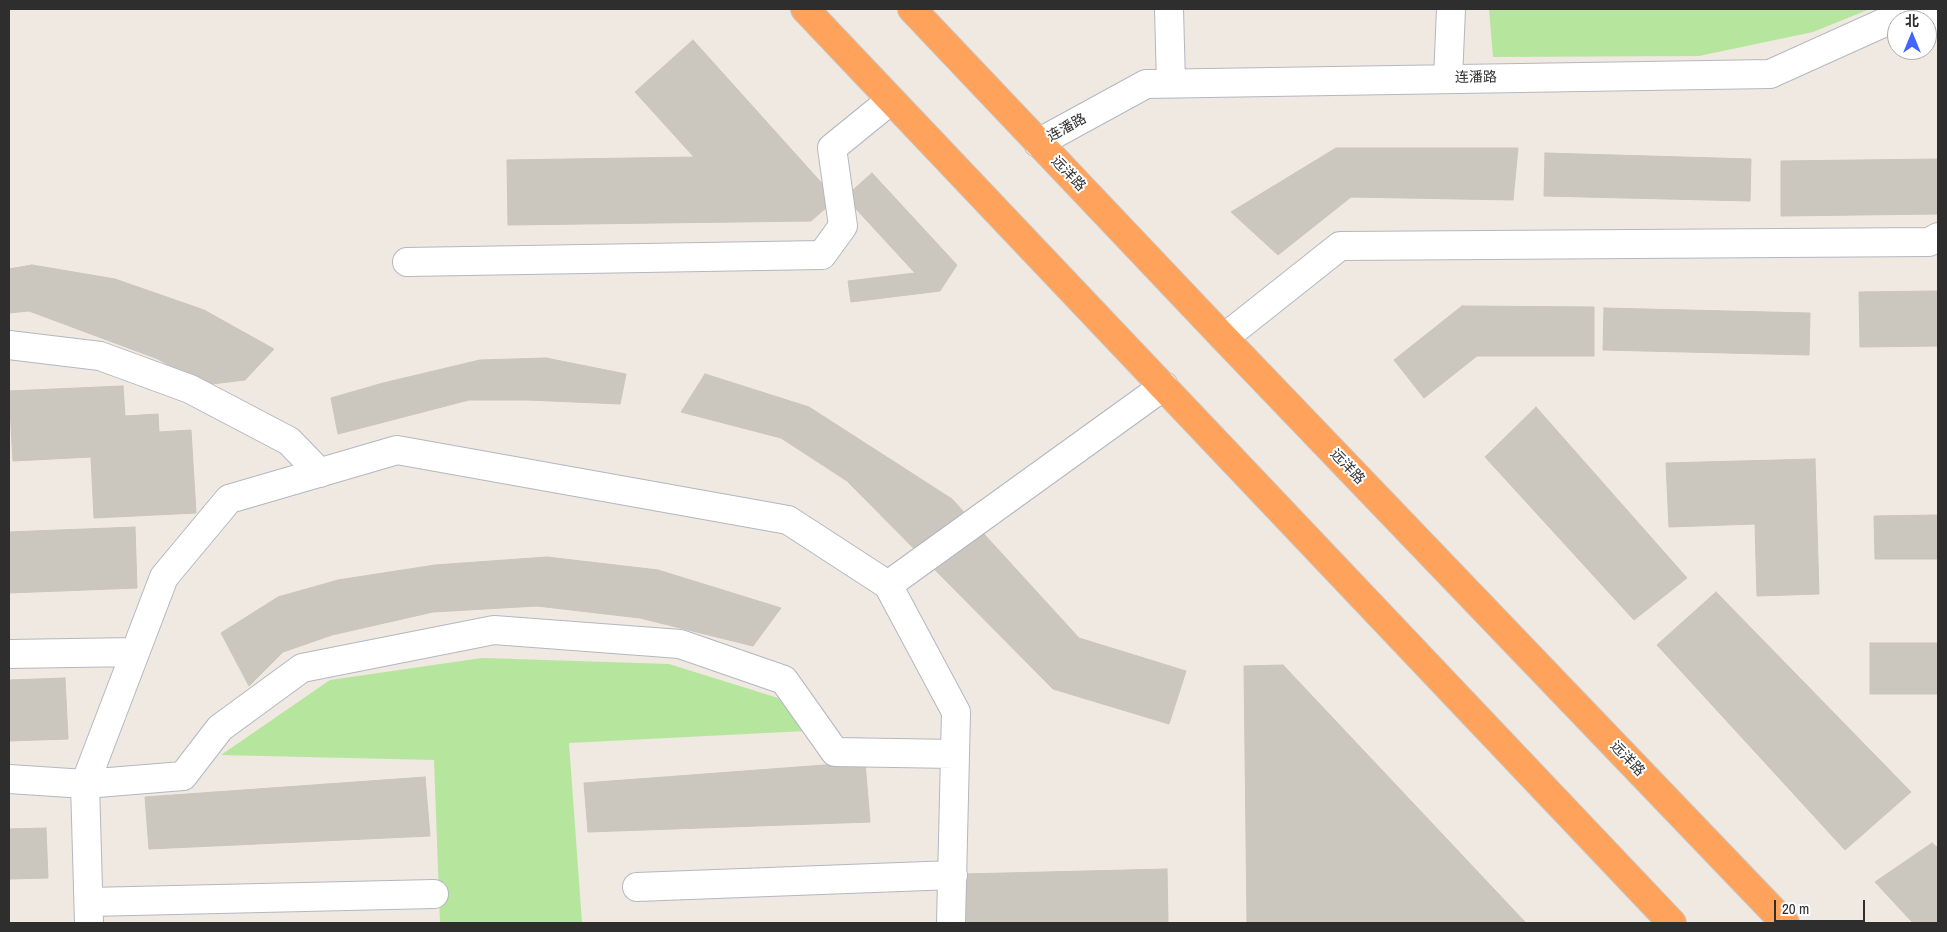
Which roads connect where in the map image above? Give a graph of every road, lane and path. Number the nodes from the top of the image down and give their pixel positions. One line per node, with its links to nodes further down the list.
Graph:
1 (805, 9): 10 (highway)
2 (912, 9): 11 (highway, 远洋路)
3 (1170, 9): 9 (street)
4 (1451, 9): 8 (street)
5 (1914, 9): 8 (street, 连潘路)
6 (1926, 9): 7 (street)
7 (1938, 23)
8 (1448, 79): 9 (street, 连潘路)
9 (1171, 84): 11 (street, 连潘路)
10 (891, 100): 13 (street); 16 (highway)
11 (1038, 143): 14 (highway, 远洋路)
12 (1938, 237): 14 (street)
13 (407, 262)
14 (1224, 338): 30 (highway, 远洋路)
15 (9, 345): 17 (street)
16 (1164, 386): 18 (street); 29 (highway)
17 (320, 473): 18 (street); 19 (street)
18 (888, 585): 21 (street)
19 (136, 652): 20 (street); 23 (street)
20 (9, 654)
21 (955, 754): 23 (street); 24 (street)
22 (9, 779): 23 (street)
23 (85, 784): 27 (street)
24 (952, 875): 25 (street); 28 (street)
25 (637, 887)
26 (434, 894): 27 (street)
27 (89, 913)
28 (952, 923)
29 (1672, 923)
30 (1785, 923)

